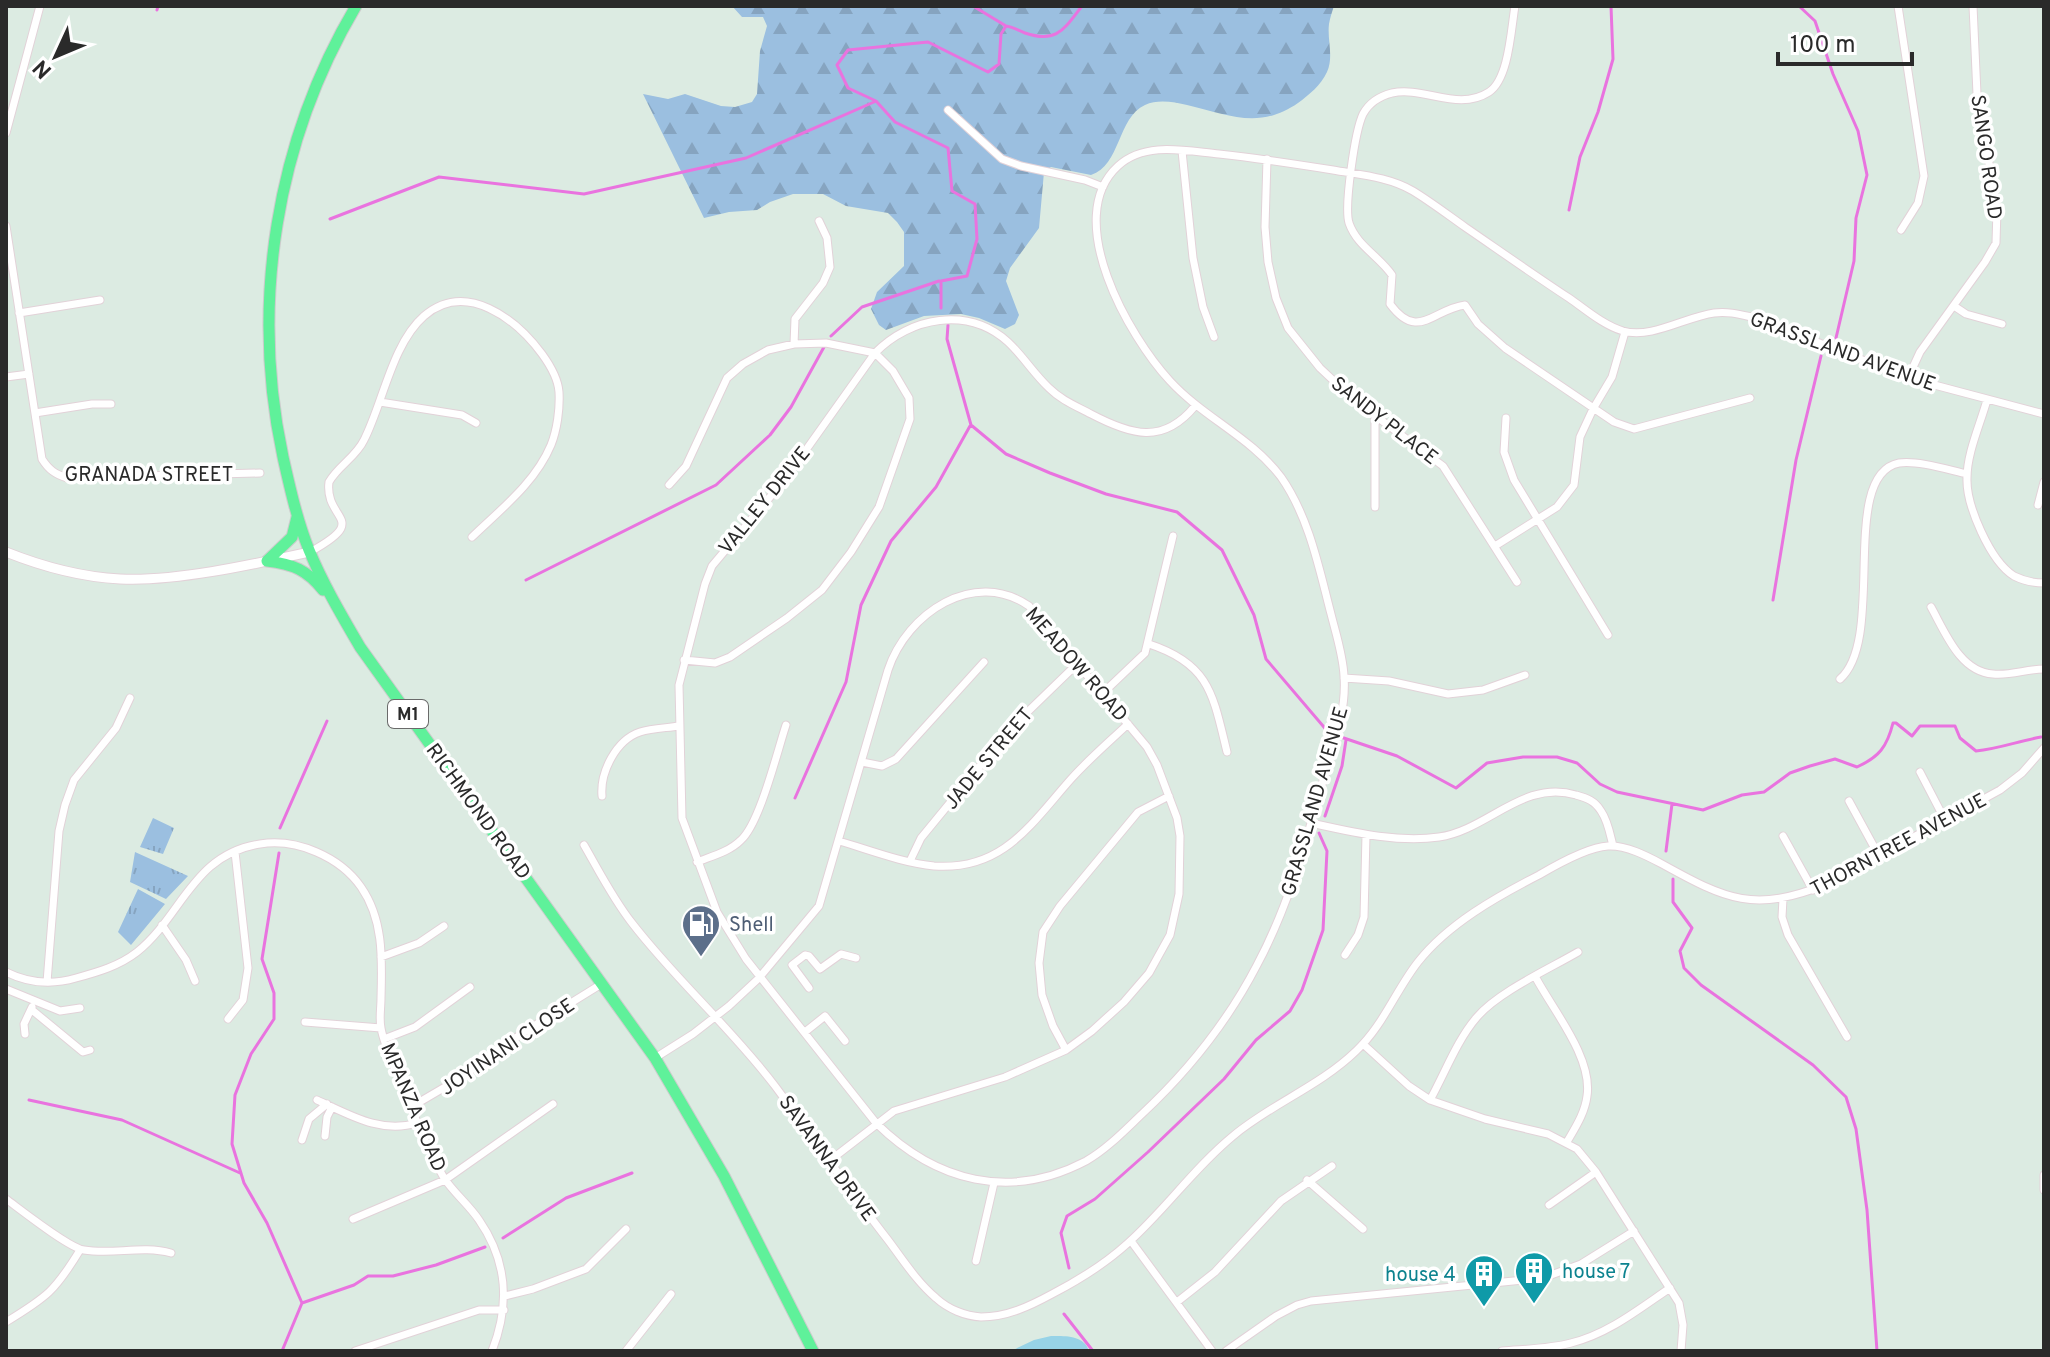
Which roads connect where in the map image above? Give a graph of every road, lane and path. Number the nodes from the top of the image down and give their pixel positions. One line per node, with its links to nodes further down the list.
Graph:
1 (40, 6): 7 (street)
2 (356, 6): 43 (highway, RICHMOND ROAD / M1)
3 (1515, 6): 10 (street)
4 (1898, 6): 14 (street)
5 (1973, 6): 16 (street, SANGO ROAD)
6 (948, 110): 11 (street)
7 (6, 133)
8 (1182, 151): 9 (street); 11 (street); 20 (street)
9 (1267, 159): 10 (street); 34 (street, SANDY PLACE)
10 (1352, 174): 19 (street); 31 (street)
11 (1103, 187): 30 (street, GRASSLAND AVENUE)
12 (819, 221): 21 (street)
13 (6, 226): 17 (street, GRANADA STREET)
14 (1901, 230)
15 (100, 300): 17 (street)
16 (1954, 306): 18 (street); 25 (street, SANGO ROAD)
17 (19, 313): 23 (street, GRANADA STREET)
18 (2002, 324)
19 (1625, 332): 25 (street, GRASSLAND AVENUE); 31 (street)
20 (1214, 337)
21 (794, 344): 22 (street); 40 (street)
22 (875, 353): 30 (street, VALLEY DRIVE); 57 (street, VALLEY DRIVE); 57 (street)
23 (29, 374): 24 (street); 32 (street, GRANADA STREET)
24 (6, 377)
25 (1908, 378): 27 (street, GRASSLAND AVENUE)
26 (1750, 398): 31 (street)
27 (1987, 400): 33 (street, GRASSLAND AVENUE); 38 (street)
28 (380, 402): 36 (street); 46 (street); 49 (street)
29 (111, 404): 32 (street)
30 (1195, 406): 62 (street, GRASSLAND AVENUE)
31 (1593, 409): 44 (street)
32 (35, 413): 37 (street, GRANADA STREET)
33 (2044, 414)
34 (1375, 418): 42 (street); 47 (street, SANDY PLACE)
35 (1506, 418): 44 (street)
36 (476, 423)
37 (260, 473)
38 (1967, 474): 52 (street); 63 (street)
39 (2044, 482): 41 (street)
40 (669, 485)
41 (2038, 505)
42 (1375, 507)
43 (298, 515): 49 (highway, RICHMOND ROAD / M1); 50 (highway)
44 (1538, 519): 47 (street); 55 (street)
45 (1173, 536): 56 (street)
46 (472, 537)
47 (1495, 546): 51 (street, SANDY PLACE)
48 (6, 552): 50 (street)
49 (310, 552): 50 (street); 54 (highway, RICHMOND ROAD / M1)
50 (267, 561): 54 (highway)
51 (1517, 582)
52 (2044, 583)
53 (1931, 607): 60 (street)
54 (340, 613): 100 (highway, RICHMOND ROAD / M1)
55 (1608, 635)
56 (1149, 644): 64 (street); 69 (street)
57 (684, 660): 68 (street, VALLEY DRIVE)
58 (984, 662): 71 (street)
59 (1077, 664): 64 (street, MEADOW ROAD); 71 (street, MEADOW ROAD); 85 (street, JADE STREET)
60 (2044, 669)
61 (1525, 675): 62 (street)
62 (1344, 678): 77 (street, GRASSLAND AVENUE)
63 (1840, 679)
64 (1103, 693): 66 (street, MEADOW ROAD)
65 (130, 698): 99 (street)
66 (1128, 724): 74 (street, MEADOW ROAD); 85 (street)
67 (786, 725): 86 (street)
68 (679, 726): 73 (street); 86 (street, VALLEY DRIVE)
69 (1227, 752)
70 (2042, 752): 76 (street, THORNTREE AVENUE)
71 (862, 762): 80 (street, MEADOW ROAD)
72 (1920, 772): 76 (street)
73 (602, 796)
74 (1169, 796): 117 (street, MEADOW ROAD); 117 (street)
75 (1849, 801): 84 (street)
76 (1945, 820): 84 (street, THORNTREE AVENUE)
77 (1311, 823): 78 (street); 135 (street, GRASSLAND AVENUE)
78 (1366, 835): 82 (street); 92 (street)
79 (1783, 836): 87 (street)
80 (839, 841): 85 (street); 96 (street, MEADOW ROAD)
81 (584, 845): 106 (street, SAVANNA DRIVE)
82 (1613, 846): 88 (street, THORNTREE AVENUE); 115 (street)
83 (235, 852): 89 (street, MPANZA ROAD); 93 (street, MPANZA ROAD); 107 (street)
84 (1879, 856): 87 (street, THORNTREE AVENUE)
85 (910, 861)
86 (697, 862): 96 (street, VALLEY DRIVE)
87 (1813, 890): 88 (street, THORNTREE AVENUE)
88 (1783, 899): 112 (street)
89 (162, 925): 98 (street); 99 (street, MPANZA ROAD)
90 (444, 926): 93 (street)
91 (1578, 952): 97 (street)
92 (1345, 955)
93 (381, 957): 109 (street, MPANZA ROAD)
94 (856, 958): 102 (street)
95 (6, 972): 99 (street, MPANZA ROAD)
96 (759, 978): 106 (street, MEADOW ROAD); 110 (street, VALLEY DRIVE)
97 (1536, 978): 120 (street); 128 (street)
98 (195, 981)
99 (47, 982)
100 (603, 983): 118 (highway, RICHMOND ROAD / M1); 123 (street, JOYINANI CLOSE)
101 (470, 987): 113 (street)
102 (809, 988)
103 (6, 989): 104 (street)
104 (32, 1005): 105 (street); 111 (street); 116 (street)
105 (80, 1008)
106 (715, 1018): 118 (street, MEADOW ROAD); 129 (street, SAVANNA DRIVE)
107 (228, 1019)
108 (305, 1022): 109 (street)
109 (381, 1028): 113 (street, MPANZA ROAD)
110 (805, 1032): 114 (street); 125 (street, VALLEY DRIVE)
111 (25, 1034)
112 (1847, 1037)
113 (384, 1039): 123 (street, MPANZA ROAD)
114 (845, 1041)
115 (1363, 1044): 120 (street); 143 (street)
116 (90, 1050)
117 (1066, 1050): 125 (street, MEADOW ROAD)
118 (655, 1058): 157 (highway, RICHMOND ROAD / M1)
119 (317, 1100): 122 (street)
120 (1430, 1100): 128 (street)
121 (553, 1104): 133 (street)
122 (330, 1106): 124 (street); 126 (street); 127 (street)
123 (411, 1107): 124 (street, MPANZA ROAD)
124 (417, 1123): 133 (street, MPANZA ROAD)
125 (876, 1123): 129 (street, MEADOW ROAD); 135 (street, GRASSLAND AVENUE)
126 (325, 1136)
127 (302, 1140)
128 (1567, 1142): 131 (street)
129 (828, 1162): 143 (street, SAVANNA DRIVE)
130 (1332, 1166): 134 (street)
131 (1596, 1172): 138 (street); 142 (street)
132 (2044, 1175): 136 (street)
133 (445, 1180): 139 (street); 149 (street, MPANZA ROAD)
134 (1307, 1180): 141 (street); 150 (street)
135 (994, 1183): 146 (street)
136 (2044, 1190)
137 (6, 1199): 144 (street)
138 (1549, 1205)
139 (353, 1219)
140 (626, 1229): 149 (street)
141 (1363, 1229)
142 (1634, 1231): 147 (street); 159 (street)
143 (1131, 1241): 150 (street)
144 (80, 1250): 145 (street); 152 (street)
145 (171, 1253)
146 (976, 1261)
147 (1670, 1288): 153 (street); 161 (street)
148 (671, 1294): 156 (street)
149 (505, 1296): 151 (street, MPANZA ROAD)
150 (1177, 1302): 158 (street)
151 (504, 1310): 154 (street); 155 (street, MPANZA ROAD)
152 (6, 1322)
153 (1568, 1347): 160 (street)
154 (355, 1351)
155 (492, 1351)
156 (626, 1351)
157 (813, 1351)
158 (1212, 1351)
159 (1226, 1351)
160 (1502, 1351)
161 (1681, 1351)

